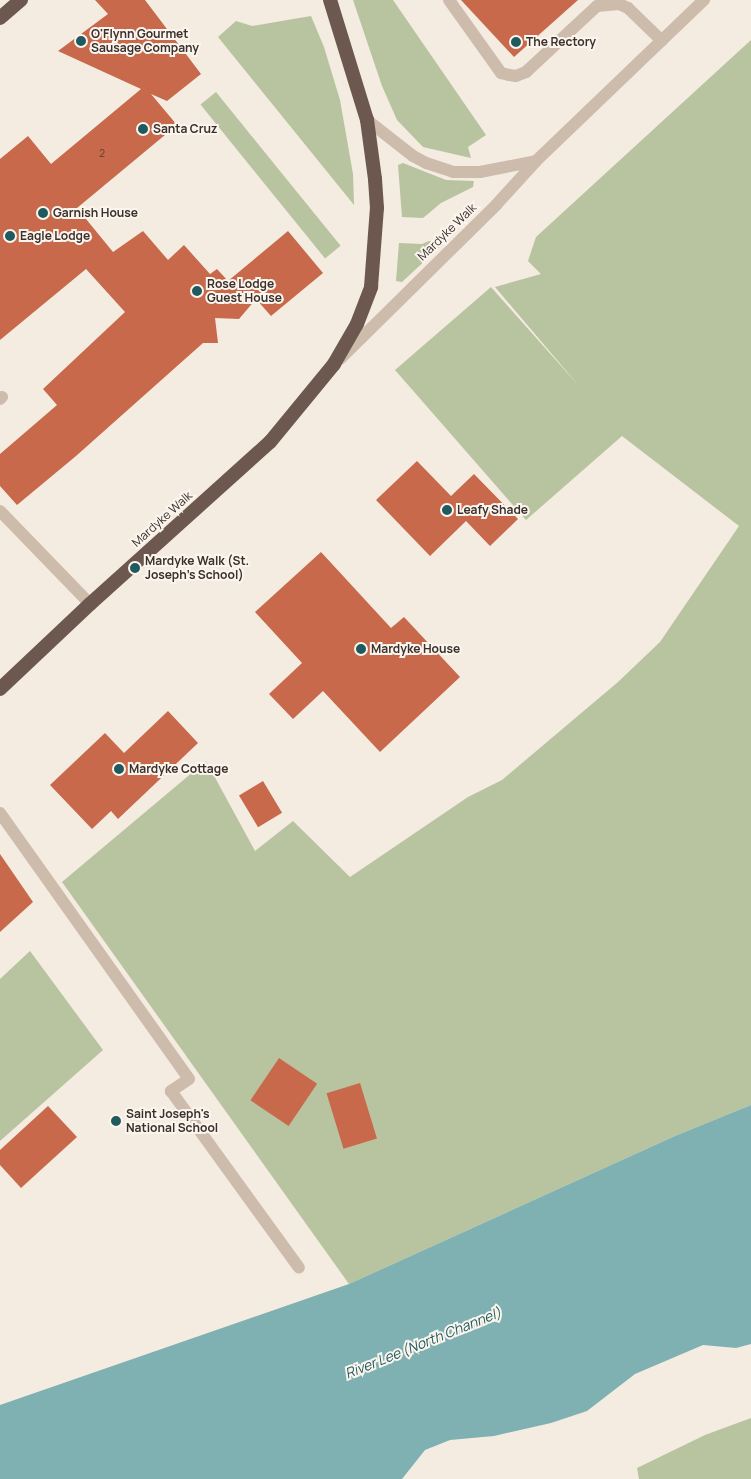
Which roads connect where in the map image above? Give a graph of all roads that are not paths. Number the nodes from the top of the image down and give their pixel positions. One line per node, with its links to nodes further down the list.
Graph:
1 (21, 0): 5 (highway)
2 (330, 0): 7 (highway, Mardyke Walk)
3 (449, 0): 6 (street)
4 (704, 0): 6 (street, Mardyke Walk)
5 (0, 18)
6 (662, 41): 8 (street, Mardyke Walk)
7 (367, 120): 8 (street); 9 (highway, Mardyke Walk)
8 (536, 160): 9 (street, Mardyke Walk)
9 (334, 364): 11 (highway, Mardyke Walk)
10 (0, 511): 11 (street)
11 (90, 604): 12 (highway, Mardyke Walk)
12 (0, 689)
13 (0, 813): 14 (street)
14 (300, 1268)

